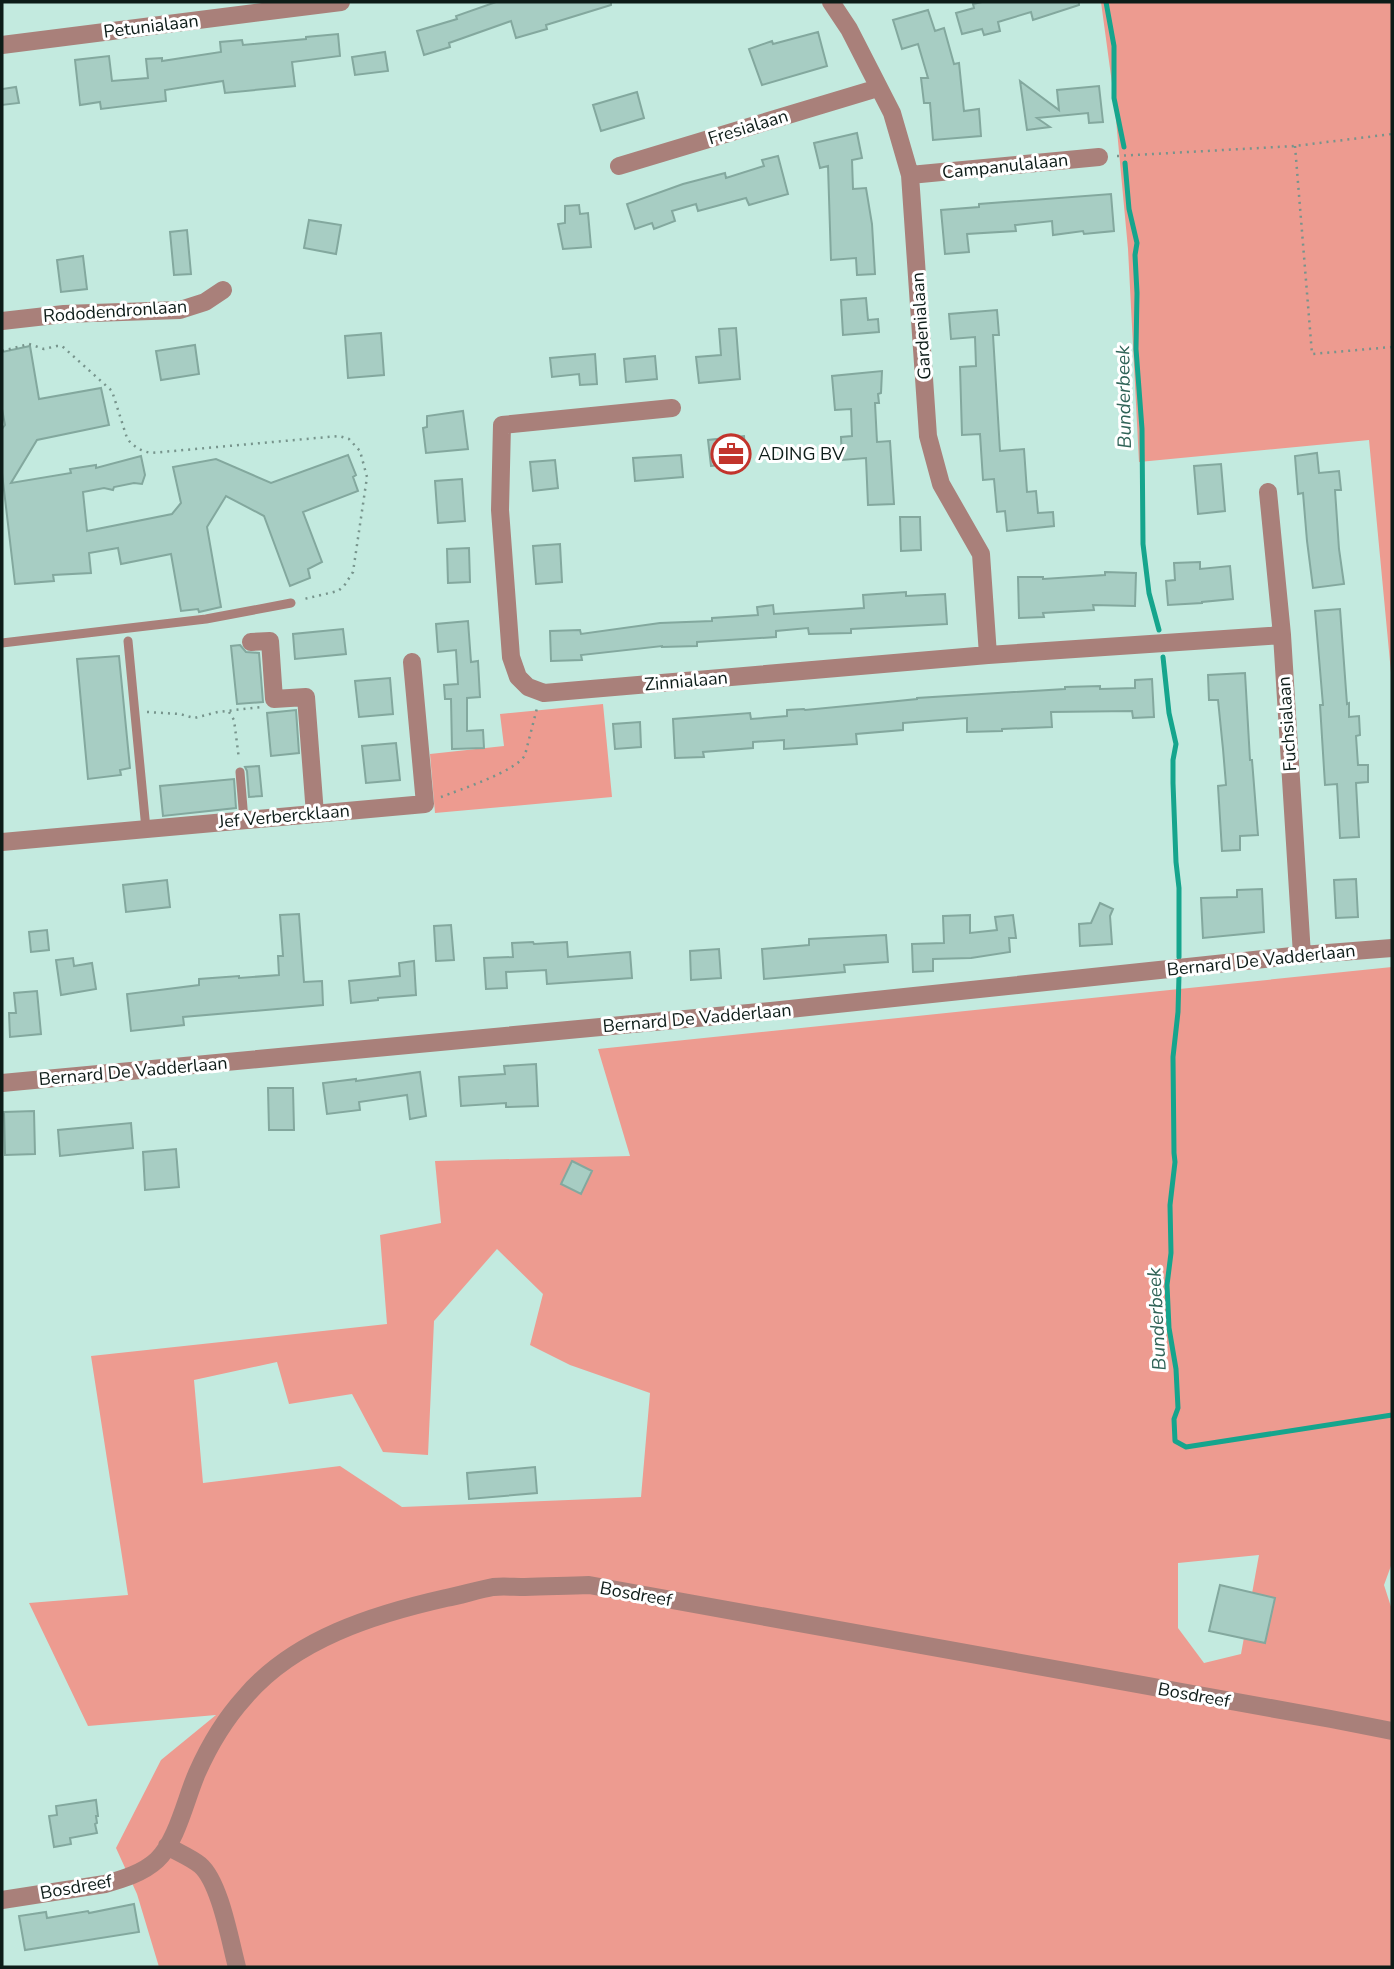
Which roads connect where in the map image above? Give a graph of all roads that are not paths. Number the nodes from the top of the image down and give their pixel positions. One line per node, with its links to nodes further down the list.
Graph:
1 (341, 2): 3 (street, Petunialaan)
2 (831, 2): 4 (street, Gardenialaan)
3 (2, 45)
4 (878, 88): 6 (street, Fresialaan); 7 (street, Gardenialaan)
5 (1099, 157): 7 (street, Campanulalaan)
6 (619, 166)
7 (910, 175): 17 (street, Gardenialaan)
8 (223, 289): 9 (street, Rododendronlaan)
9 (2, 321)
10 (672, 408): 17 (street, Zinnialaan)
11 (1268, 492): 13 (street, Fuchsialaan)
12 (291, 603): 16 (lane)
13 (1282, 635): 17 (street, Zinnialaan); 25 (street, Fuchsialaan)
14 (128, 641): 22 (lane)
15 (251, 642): 20 (street)
16 (2, 643)
17 (988, 655)
18 (412, 662): 20 (street, Jef Verbercklaan)
19 (240, 772): 21 (lane)
20 (315, 814): 21 (street, Jef Verbercklaan)
21 (244, 820): 22 (street, Jef Verbercklaan)
22 (146, 829): 23 (street, Jef Verbercklaan)
23 (2, 842)
24 (1392, 948): 25 (street, Bernard De Vadderlaan)
25 (1302, 956): 26 (street, Bernard De Vadderlaan)
26 (2, 1083)
27 (1392, 1731): 28 (street, Bosdreef)
28 (167, 1846): 29 (street, Bosdreef); 30 (street)
29 (2, 1900)
30 (237, 1967)

